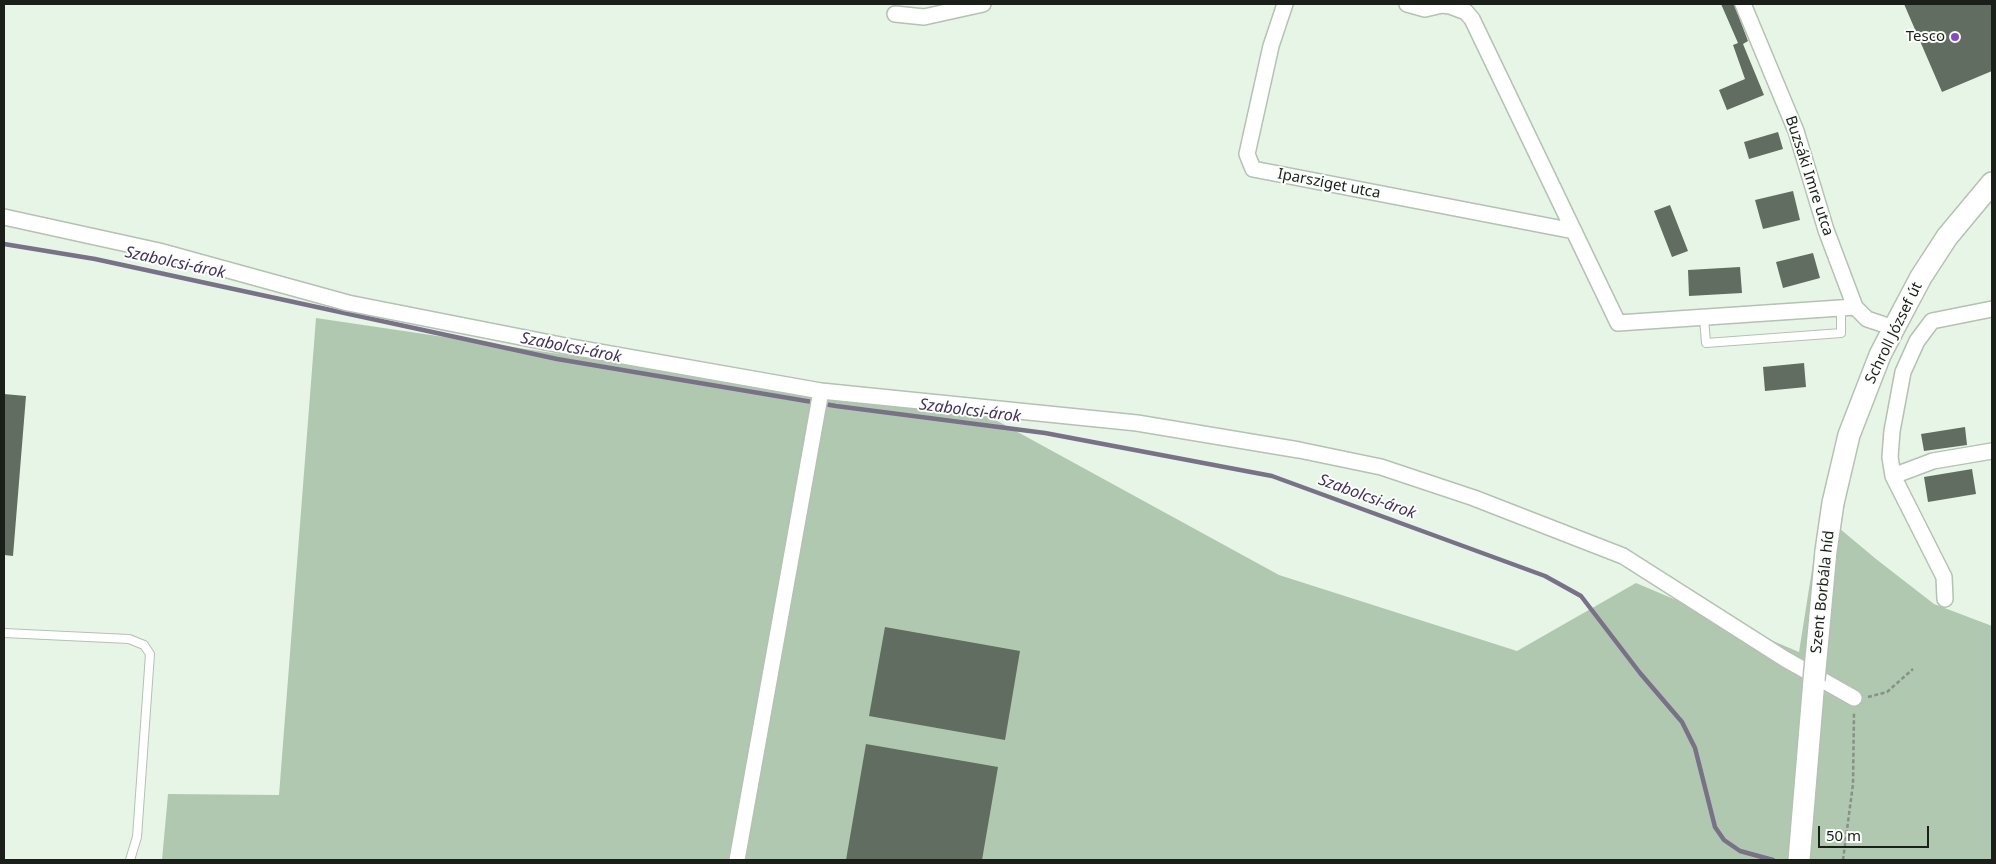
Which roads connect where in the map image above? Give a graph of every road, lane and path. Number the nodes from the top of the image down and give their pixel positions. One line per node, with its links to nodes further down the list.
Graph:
1 (983, 4): 5 (street)
2 (1286, 4): 8 (street, Iparsziget utca)
3 (1407, 4): 8 (street)
4 (1743, 4): 9 (street, Buzsáki Imre utca)
5 (895, 14)
6 (1992, 182): 12 (main road, Schroll József út)
7 (4, 217): 13 (street)
8 (1574, 231): 11 (street)
9 (1848, 308): 11 (street); 11 (lane); 12 (street)
10 (1992, 309): 15 (street)
11 (1704, 318)
12 (1894, 328): 16 (main road, Schroll József út)
13 (819, 399): 20 (street); 22 (street)
14 (1992, 451): 15 (street)
15 (1893, 476): 17 (street)
16 (1833, 503): 23 (main road, Szent Borbála híd, bridge)
17 (1945, 599)
18 (4, 632): 21 (lane)
19 (1913, 669): 20 (path)
20 (1854, 698): 24 (path)
21 (130, 860)
22 (738, 860)
23 (1799, 860)
24 (1843, 860)

